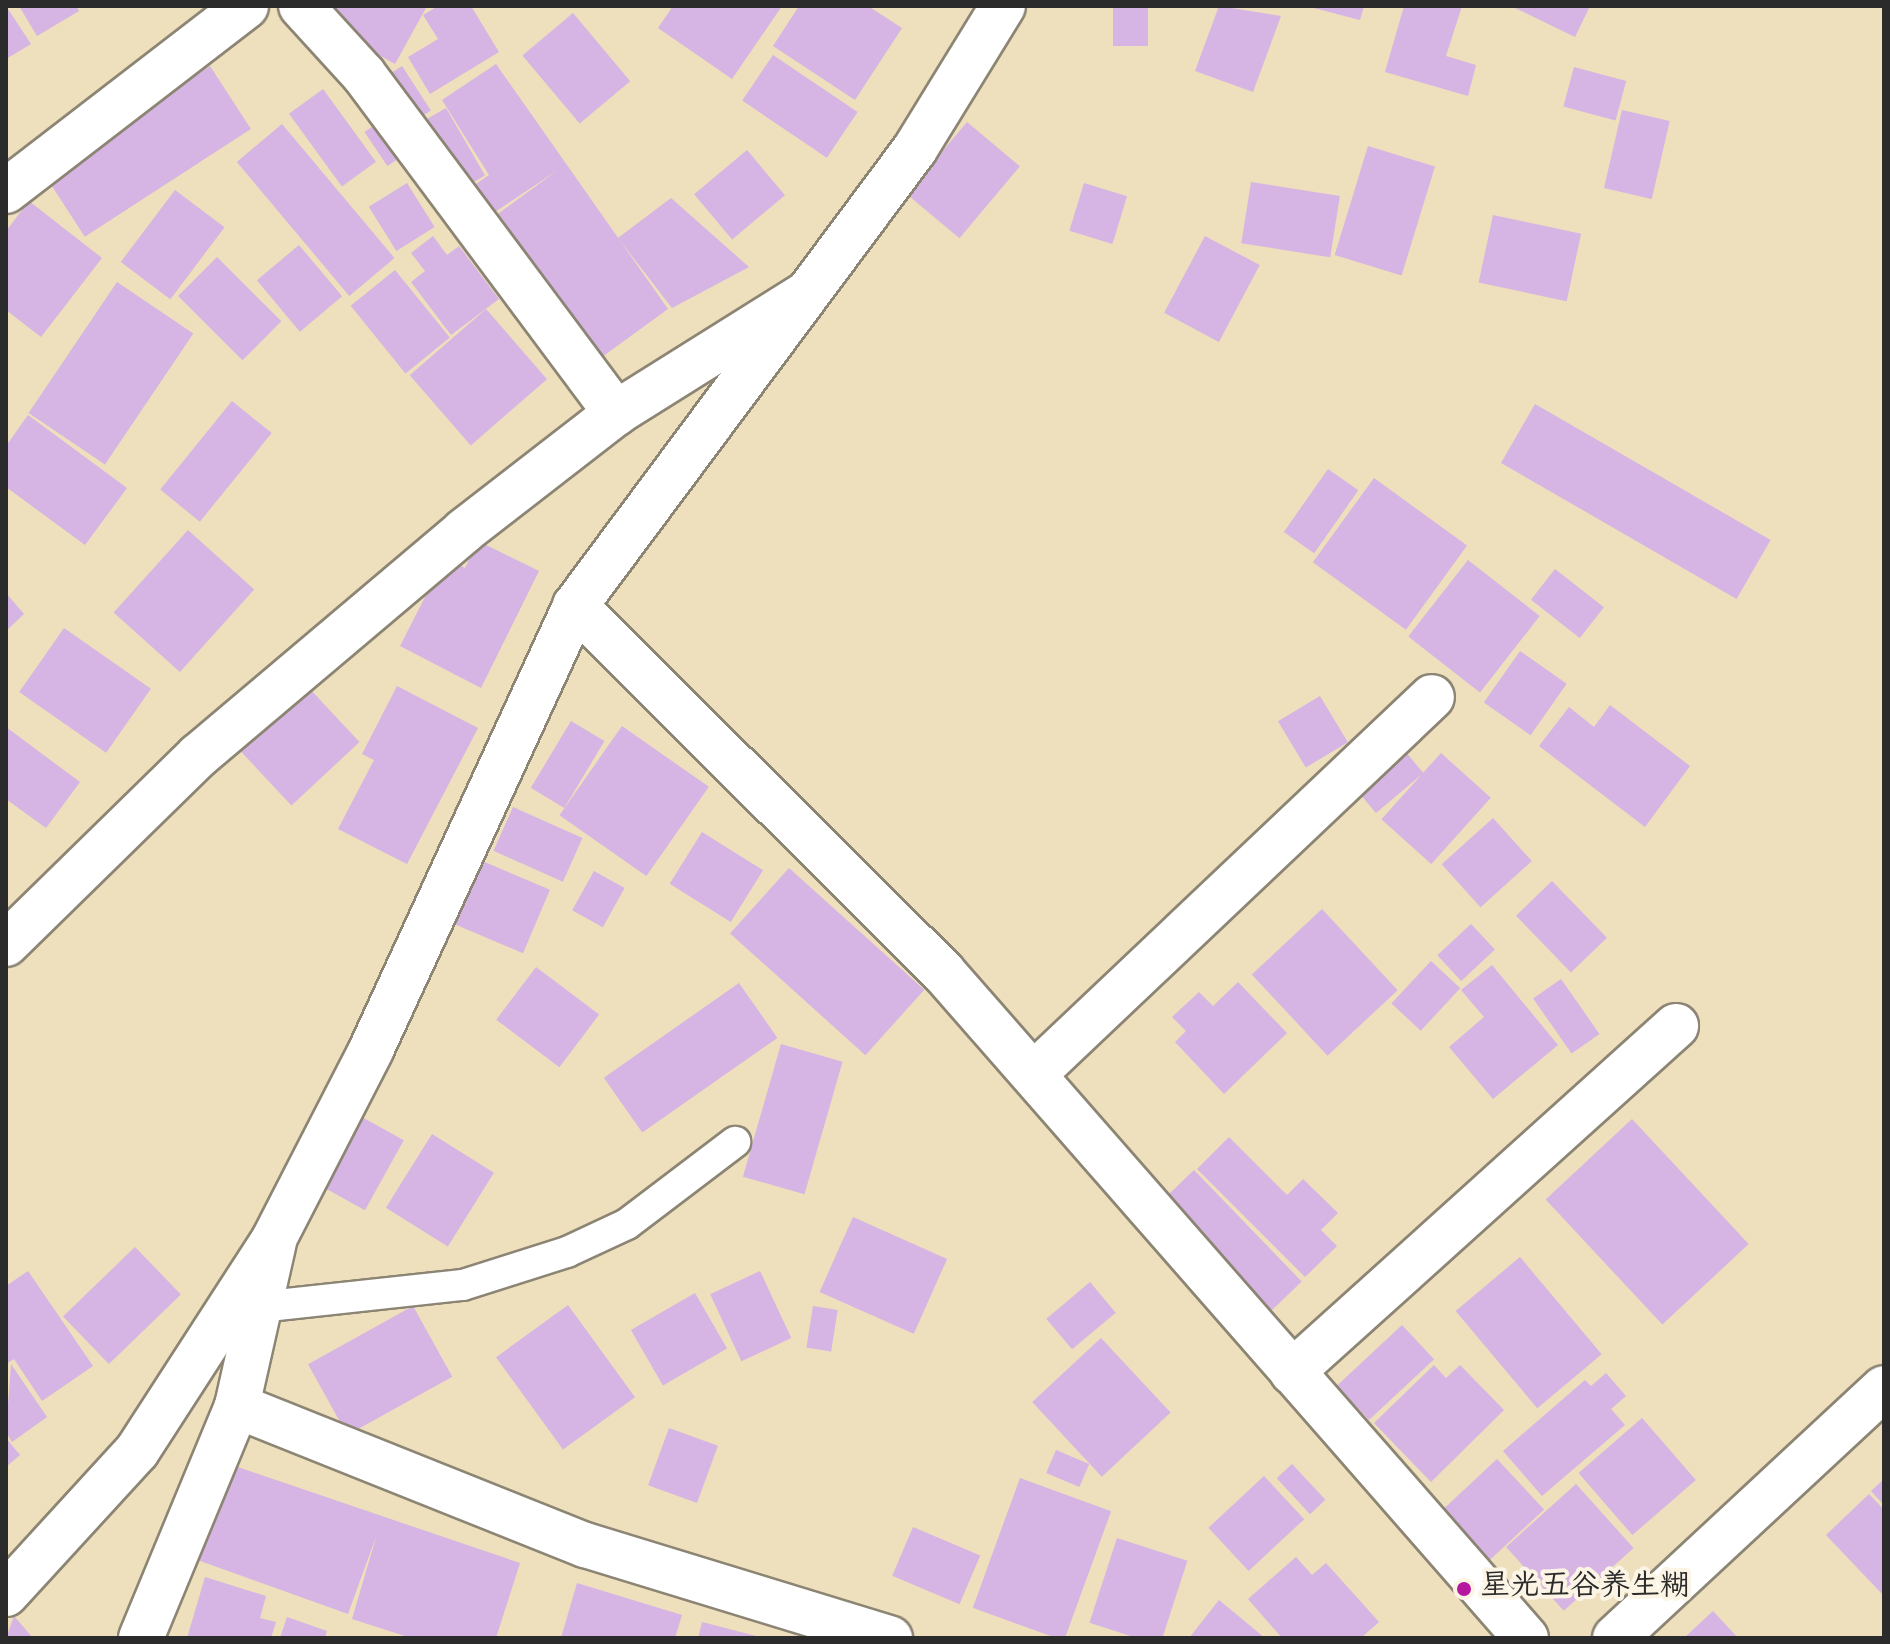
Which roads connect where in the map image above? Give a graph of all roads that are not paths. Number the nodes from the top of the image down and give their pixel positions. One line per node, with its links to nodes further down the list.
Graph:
1 (246, 6): 4 (street)
2 (301, 6): 6 (street)
3 (1003, 6): 5 (street)
4 (6, 191)
5 (808, 293): 6 (street); 7 (street)
6 (616, 413): 9 (street)
7 (575, 606): 11 (street); 13 (street)
8 (1432, 697): 11 (street)
9 (6, 944)
10 (1676, 1026): 15 (street)
11 (1034, 1074): 15 (street)
12 (735, 1142): 14 (lane)
13 (274, 1239): 14 (street); 18 (street)
14 (259, 1307): 17 (street)
15 (1292, 1372): 21 (street)
16 (1884, 1388): 22 (street)
17 (237, 1406): 19 (street); 20 (street)
18 (6, 1594)
19 (141, 1638)
20 (890, 1638)
21 (1526, 1638)
22 (1615, 1638)

